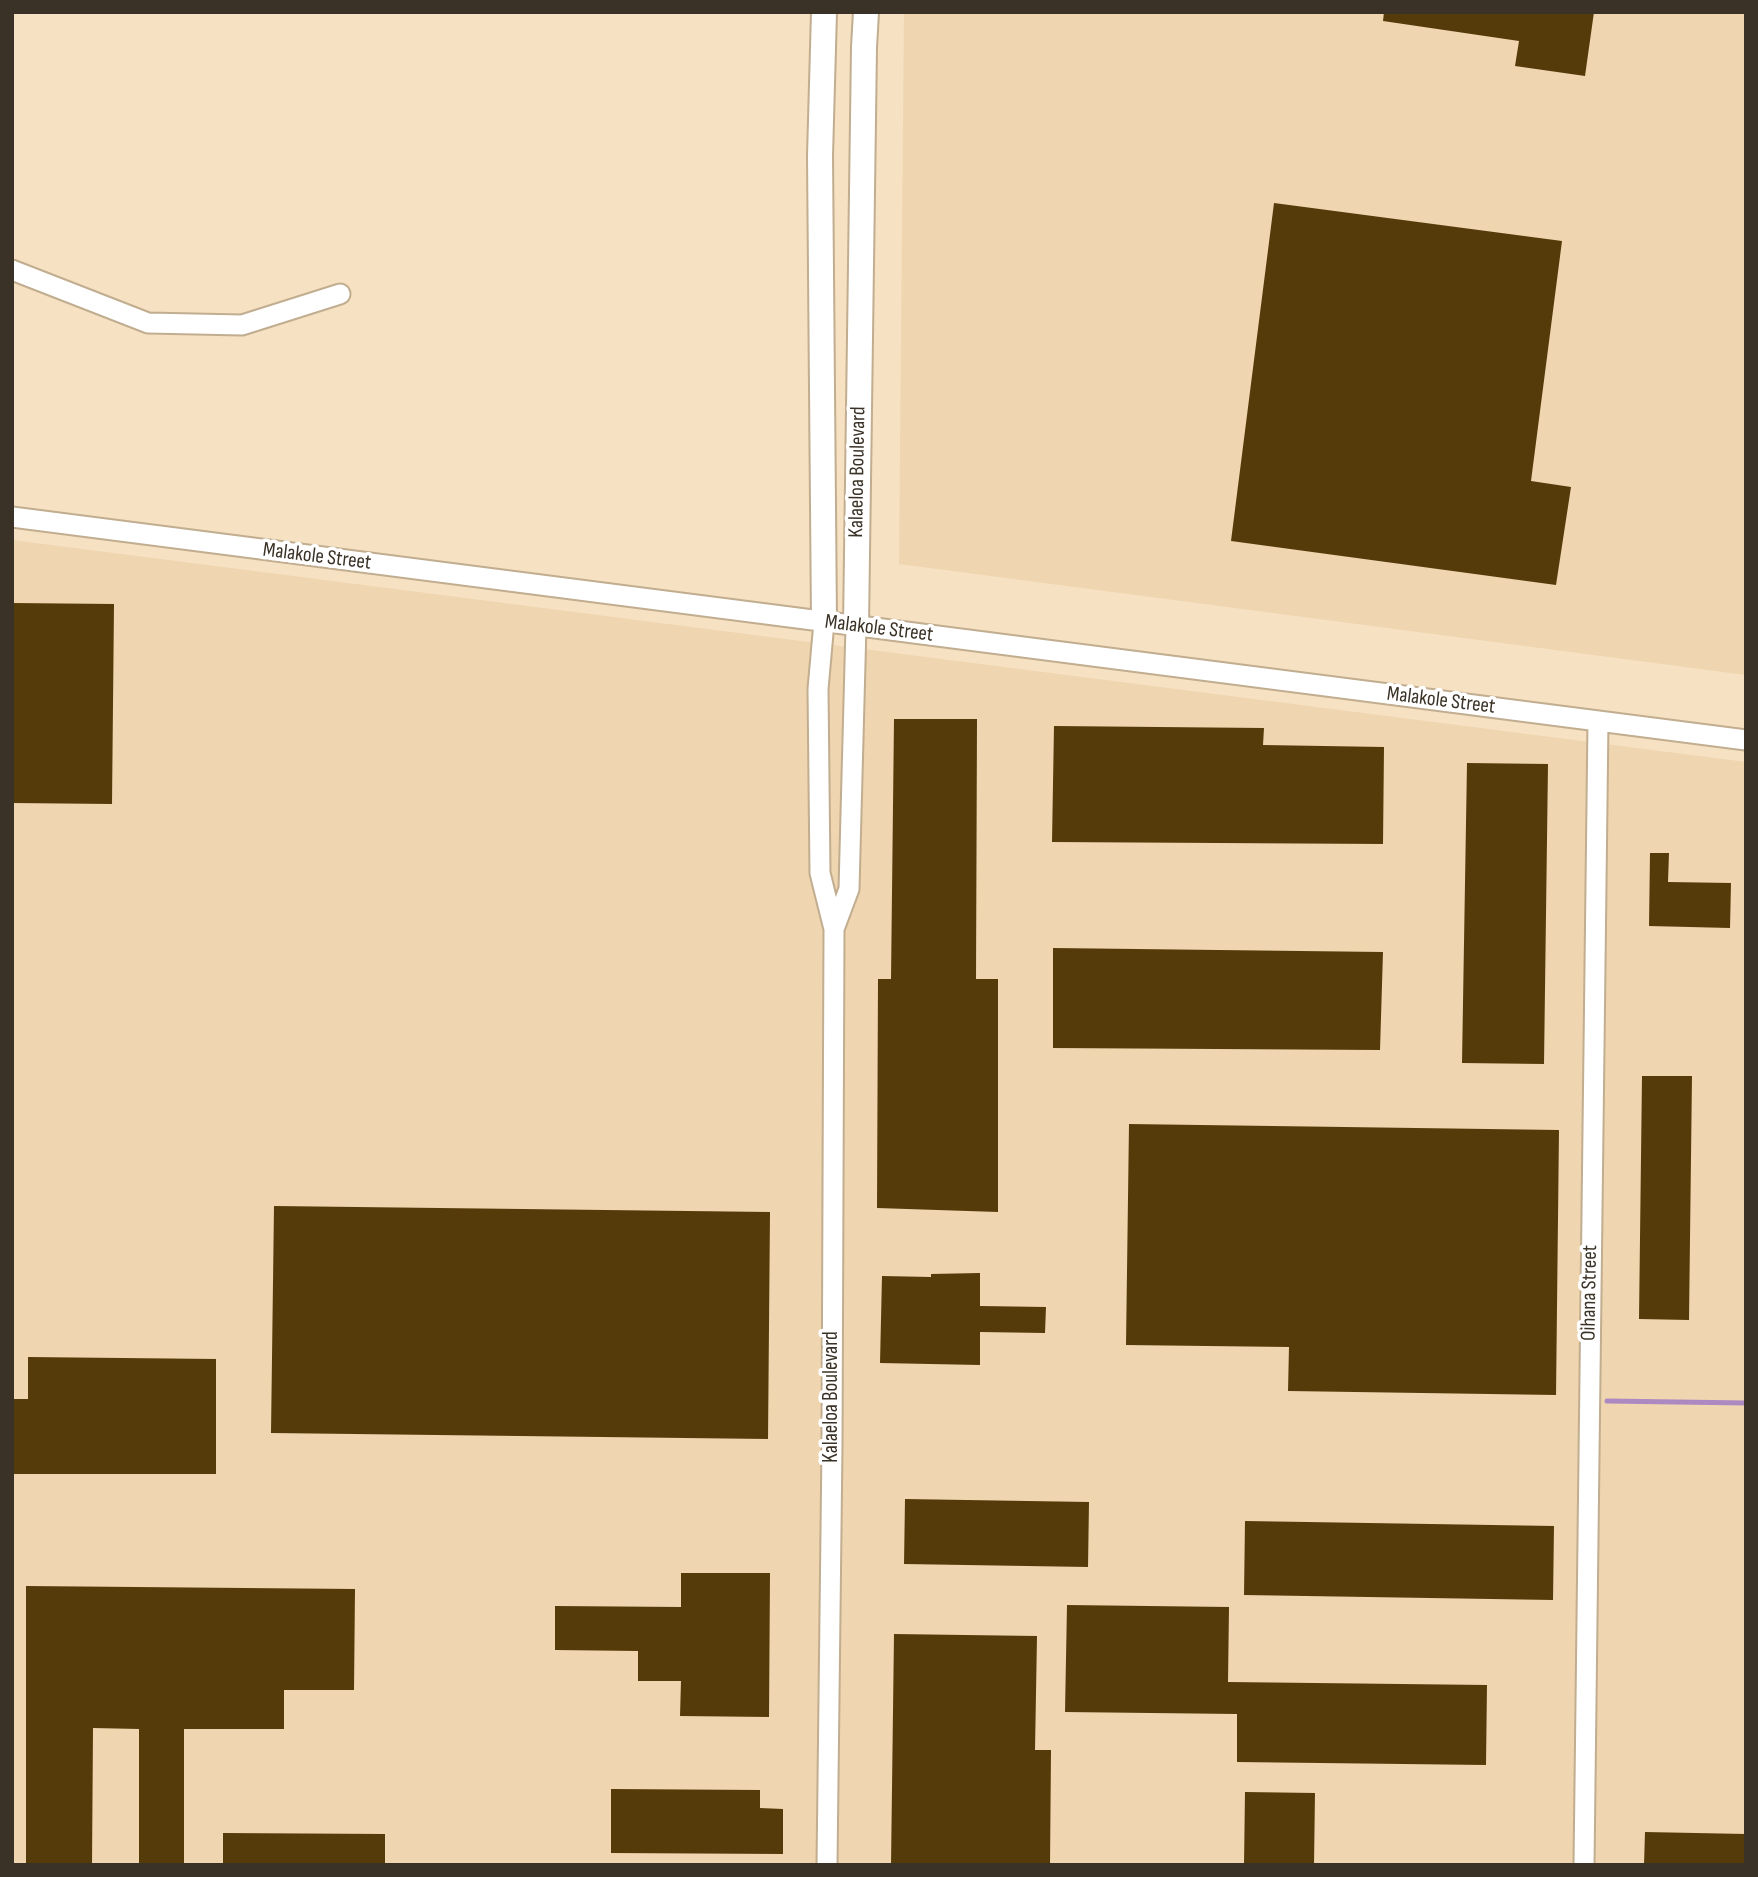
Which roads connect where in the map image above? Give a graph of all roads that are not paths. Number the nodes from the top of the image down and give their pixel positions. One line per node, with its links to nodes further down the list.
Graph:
1 (824, 12): 6 (main road, Kalaeloa Boulevard)
2 (866, 12): 7 (main road, Kalaeloa Boulevard)
3 (12, 270): 4 (street)
4 (340, 294)
5 (12, 517): 6 (street, Malakole Street)
6 (824, 622): 7 (street, Malakole Street); 10 (street, Kalaeloa Boulevard)
7 (856, 626): 8 (street, Malakole Street); 10 (street, Kalaeloa Boulevard)
8 (1598, 721): 9 (street, Malakole Street); 12 (street, Oihana Street)
9 (1746, 740)
10 (834, 929): 11 (street, Kalaeloa Boulevard)
11 (827, 1865)
12 (1584, 1865)

